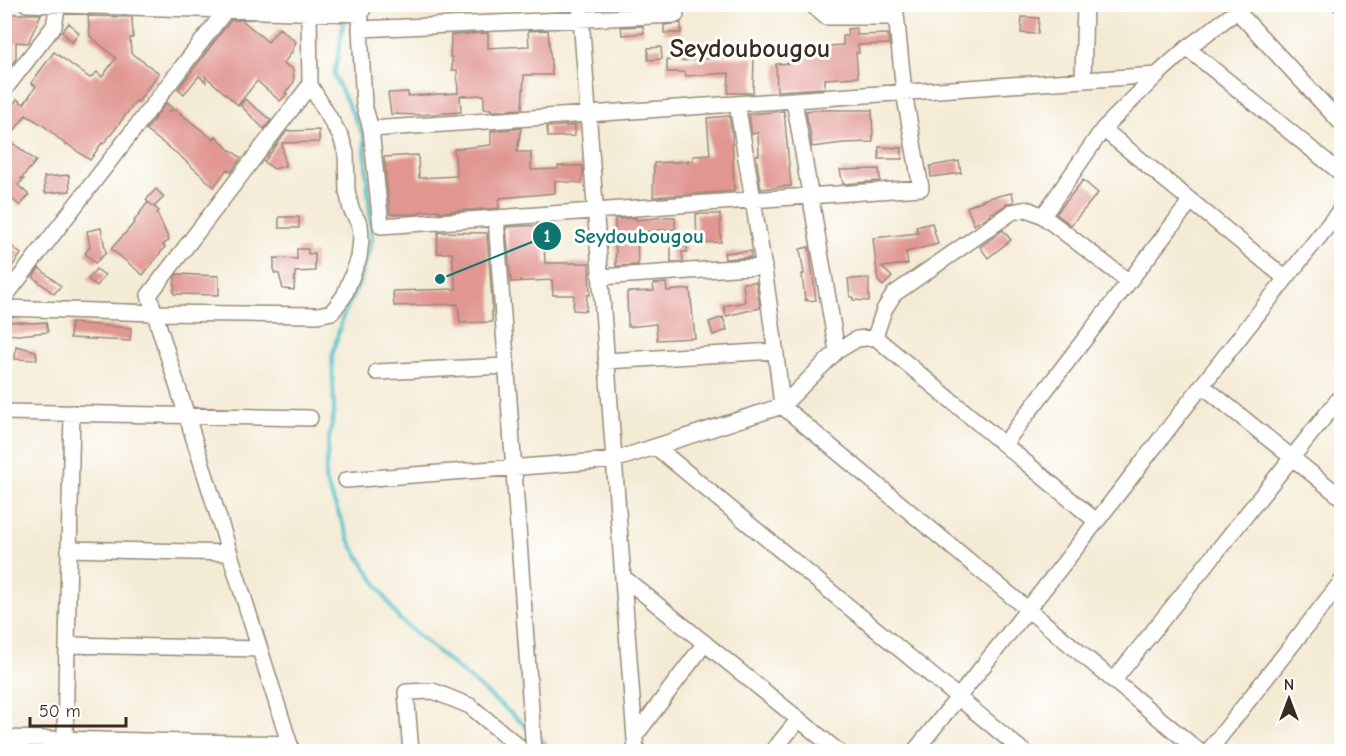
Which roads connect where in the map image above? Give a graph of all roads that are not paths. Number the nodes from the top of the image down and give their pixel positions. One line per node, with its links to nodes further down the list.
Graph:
1 (27, 4): 4 (street)
2 (811, 4): 7 (street)
3 (1085, 4): 14 (street)
4 (58, 5): 6 (street); 16 (street)
5 (1237, 7): 12 (street); 21 (street)
6 (226, 10): 9 (street); 36 (street)
7 (895, 11): 17 (street)
8 (580, 12): 10 (street); 11 (street); 20 (street)
9 (309, 13): 11 (street); 15 (street)
10 (676, 15)
11 (362, 16): 22 (street)
12 (1187, 48): 13 (street); 24 (street)
13 (1157, 75): 14 (street); 23 (street)
14 (1083, 80): 17 (street)
15 (310, 85): 38 (street); 38 (street)
16 (4, 90)
17 (904, 92): 18 (street); 25 (street)
18 (794, 100): 19 (street); 25 (street)
19 (737, 104): 20 (street); 26 (street)
20 (587, 114): 22 (street); 29 (street)
21 (1341, 124)
22 (371, 129): 31 (street)
23 (1103, 129): 27 (street); 30 (street)
24 (1341, 174)
25 (810, 196): 26 (street); 41 (street)
26 (753, 200): 29 (street); 32 (street)
27 (1191, 201): 34 (street); 35 (street)
28 (1341, 208): 34 (street)
29 (595, 211): 31 (street); 33 (street)
30 (1043, 216): 35 (street); 39 (street)
31 (496, 218): 43 (street)
32 (764, 266): 33 (street); 40 (street)
33 (600, 277): 42 (street)
34 (1286, 278): 45 (street)
35 (1129, 282): 52 (street)
36 (4, 298)
37 (4, 308): 38 (street)
38 (155, 313): 50 (street)
39 (875, 337): 41 (street); 52 (street)
40 (776, 351): 42 (street); 47 (street)
41 (837, 351): 47 (street)
42 (606, 361): 55 (street)
43 (507, 366): 44 (street); 56 (street)
44 (377, 372)
45 (1202, 384): 54 (street); 59 (street)
46 (1341, 395): 54 (street)
47 (782, 406): 53 (street); 64 (street)
48 (4, 412): 49 (street)
49 (72, 413): 50 (street); 60 (street)
50 (187, 416): 51 (street); 61 (street)
51 (310, 418)
52 (1004, 444): 59 (street)
53 (656, 447): 55 (street); 69 (street)
54 (1291, 458): 58 (street); 68 (street)
55 (614, 460): 56 (street); 62 (street)
56 (514, 467): 57 (street); 77 (street)
57 (346, 480)
58 (1341, 498)
59 (1096, 521): 64 (street)
60 (69, 549): 61 (street); 66 (street)
61 (230, 553): 67 (street)
62 (623, 577): 65 (street); 73 (street)
63 (1341, 581): 83 (street)
64 (1028, 609): 68 (street); 69 (street)
65 (705, 643): 70 (street); 73 (street)
66 (67, 645): 67 (street); 72 (street)
67 (260, 649): 74 (street)
68 (1114, 680): 82 (street)
69 (959, 697): 80 (street); 81 (street)
70 (799, 719): 78 (street); 79 (street)
71 (4, 738): 72 (street)
72 (65, 740): 74 (street)
73 (636, 744)
74 (291, 748)
75 (411, 752): 76 (street)
76 (521, 752)
77 (534, 752)
78 (772, 752)
79 (839, 752)
80 (914, 752)
81 (1024, 752)
82 (1200, 752)
83 (1208, 752)

